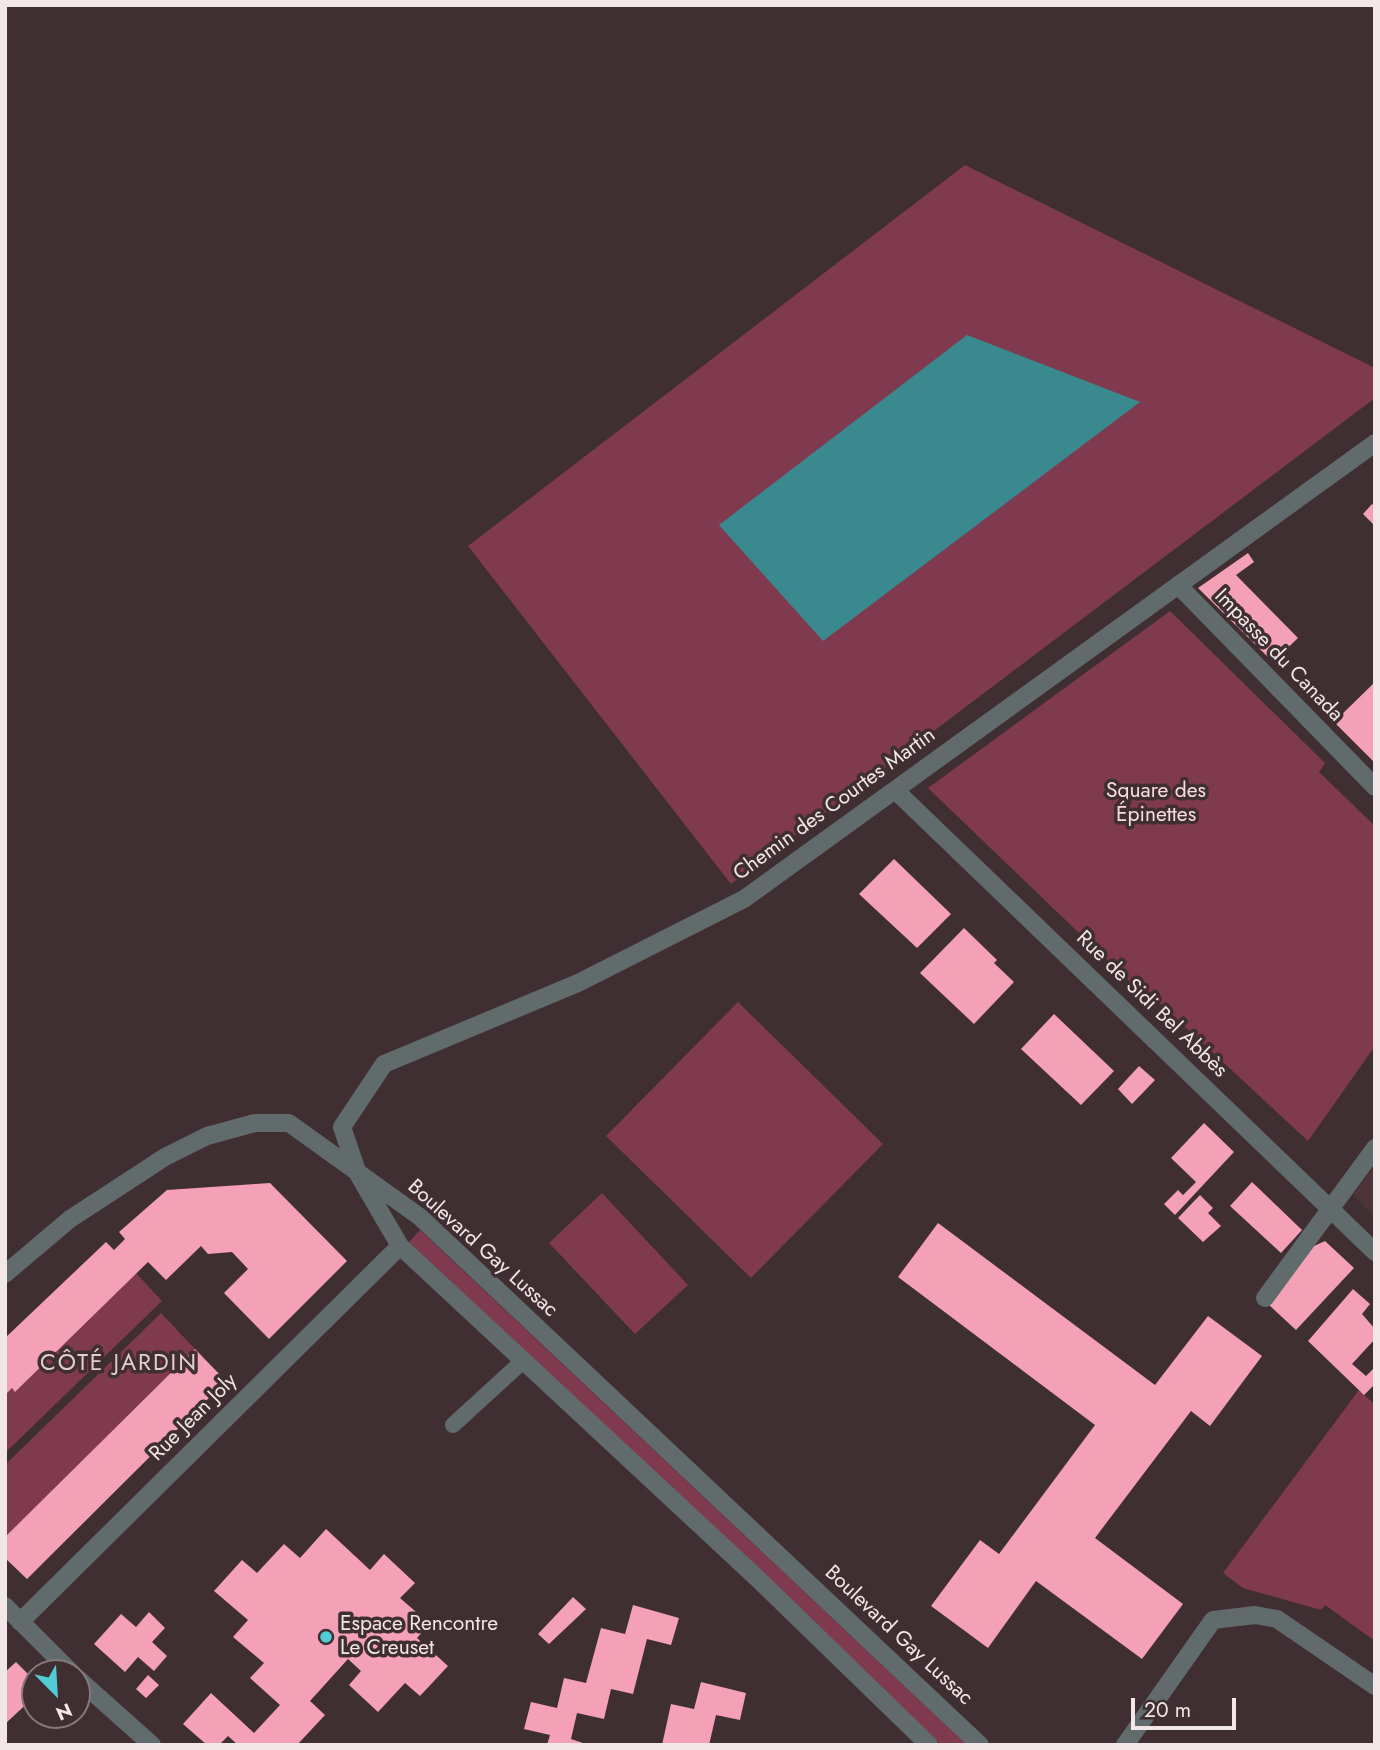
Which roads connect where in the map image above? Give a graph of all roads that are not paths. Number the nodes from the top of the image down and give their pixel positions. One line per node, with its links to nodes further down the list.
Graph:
1 (1375, 443): 2 (street, Chemin des Courtes Martin)
2 (1178, 585): 3 (street, Impasse du Canada); 4 (street, Chemin des Courtes Martin)
3 (1375, 788)
4 (896, 791): 6 (street, Chemin des Courtes Martin); 7 (street, Rue de Sidi Bel Abbès)
5 (1375, 1148): 7 (street)
6 (358, 1174): 8 (street, Boulevard Gay Lussac); 10 (street); 21 (street, Boulevard Gay Lussac)
7 (1330, 1210): 9 (street, Rue de Sidi Bel Abbès); 11 (street)
8 (400, 1246): 12 (street, Boulevard Gay Lussac); 15 (street, Rue Jean Joly)
9 (1375, 1252)
10 (5, 1274)
11 (1265, 1298)
12 (523, 1361): 13 (lane); 20 (street, Boulevard Gay Lussac)
13 (453, 1425)
14 (5, 1606): 15 (street)
15 (20, 1622): 16 (street)
16 (58, 1659)
17 (1375, 1686): 22 (street)
18 (91, 1691): 19 (street)
19 (152, 1745)
20 (929, 1745)
21 (981, 1745)
22 (1125, 1745)

